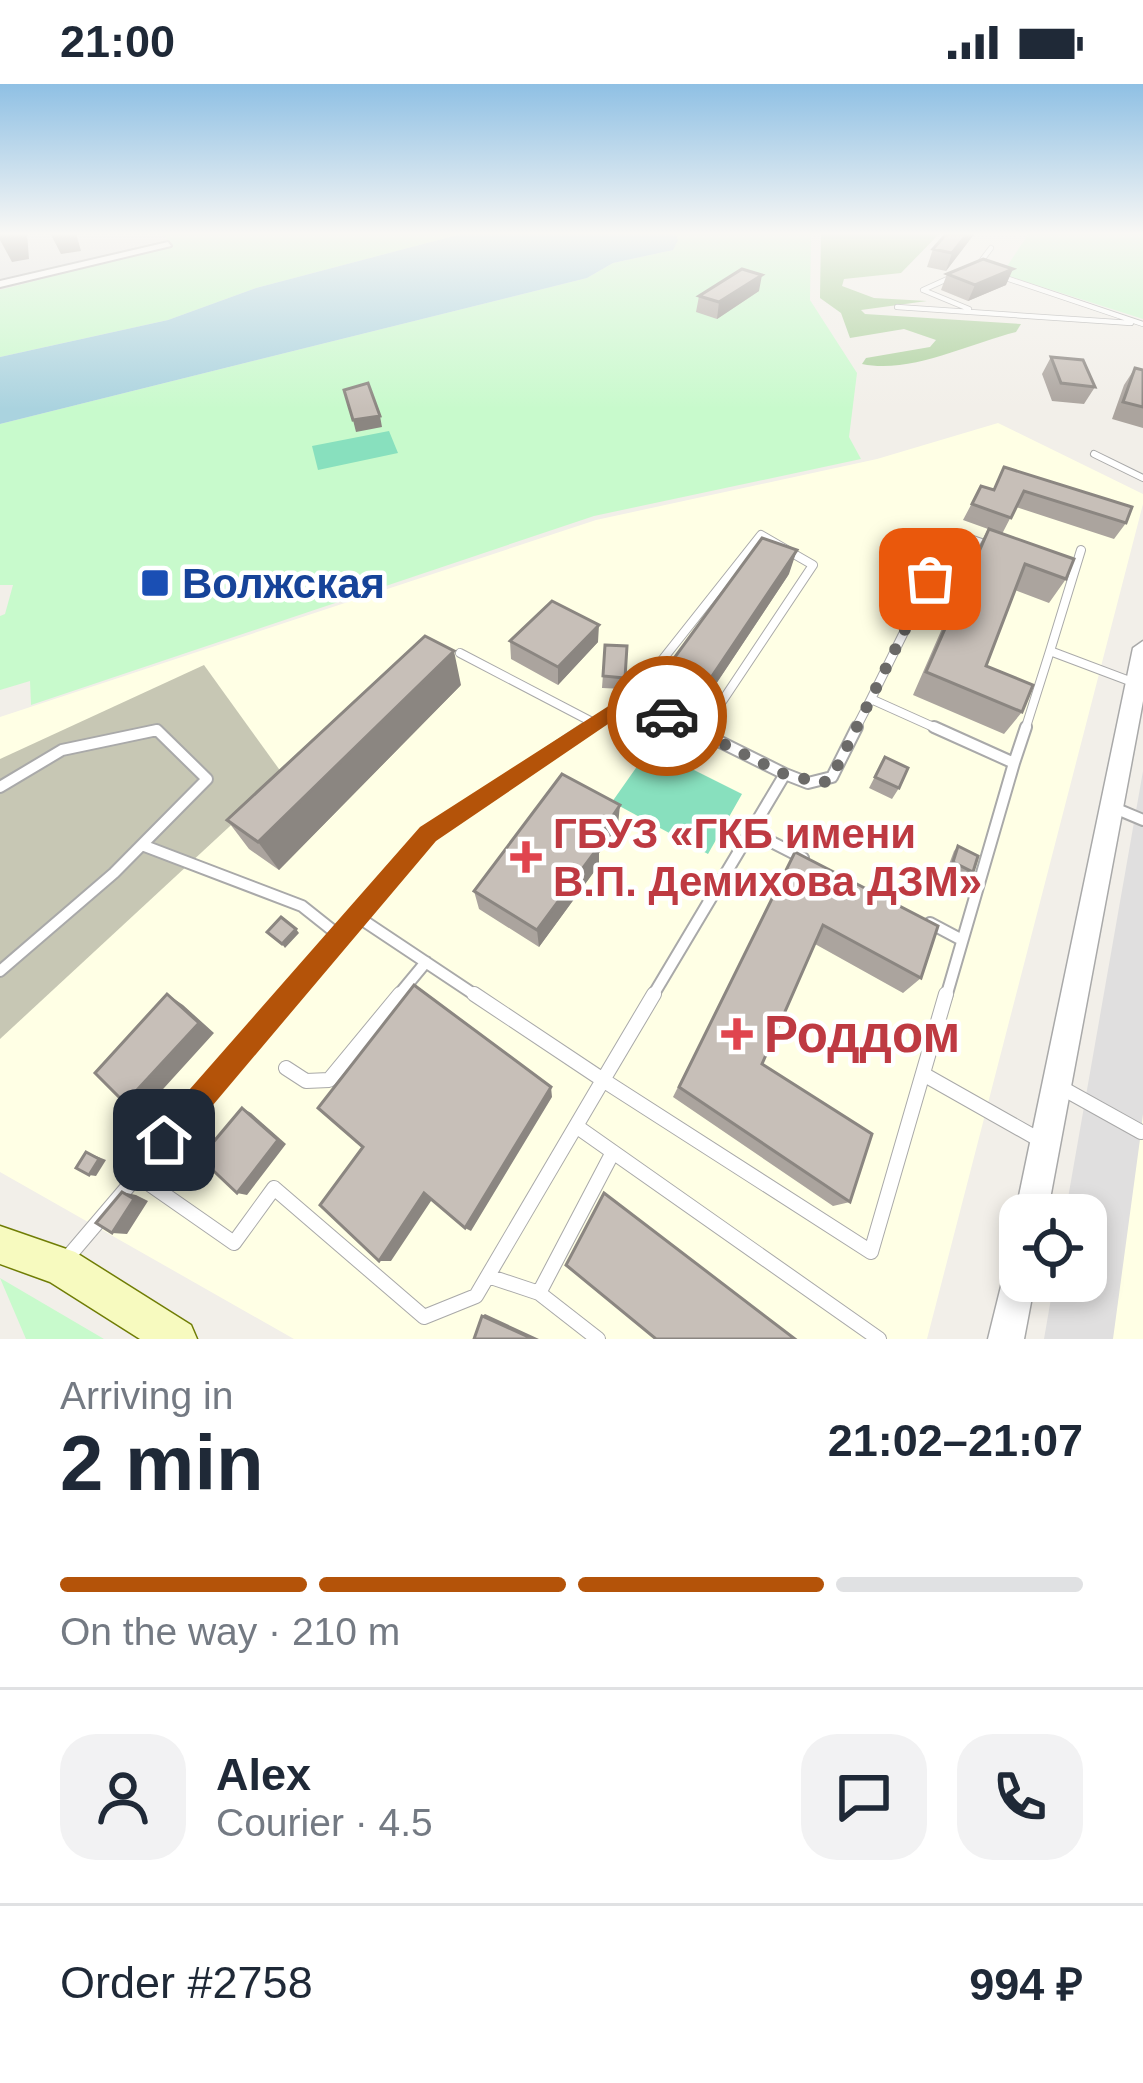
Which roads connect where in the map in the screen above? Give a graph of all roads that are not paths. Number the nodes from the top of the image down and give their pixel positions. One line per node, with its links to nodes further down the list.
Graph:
1 (926, 292): 4 (lane)
2 (1042, 292): 5 (lane)
3 (897, 307): 4 (lane)
4 (979, 312): 5 (lane)
5 (1131, 323): 6 (lane)
6 (1143, 324)
7 (1094, 454): 8 (lane)
8 (1143, 478)
9 (1082, 550): 12 (lane)
10 (1008, 552): 18 (lane)
11 (1052, 566): 12 (lane)
12 (1074, 574): 14 (lane)
13 (1143, 648): 16 (street)
14 (1050, 651): 16 (lane); 21 (lane)
15 (460, 653): 19 (lane)
16 (1139, 685): 24 (street)
17 (632, 698): 19 (lane); 20 (lane); 20 (lane)
18 (871, 699): 21 (lane); 22 (lane)
19 (594, 723): 29 (lane)
20 (701, 733): 22 (lane)
21 (1014, 763): 32 (lane)
22 (784, 774): 26 (lane)
23 (0, 787): 27 (lane)
24 (1112, 807): 25 (lane); 38 (street)
25 (1143, 820)
26 (754, 833): 28 (lane); 37 (lane)
27 (142, 845): 31 (lane); 34 (lane)
28 (817, 865)
29 (358, 916): 31 (lane); 33 (lane)
30 (921, 918): 32 (lane)
31 (340, 937): 43 (lane)
32 (962, 940): 36 (lane)
33 (426, 962): 35 (lane); 37 (lane)
34 (0, 971)
35 (286, 1068)
36 (923, 1074): 37 (lane); 41 (lane)
37 (603, 1080): 39 (lane)
38 (1058, 1085): 40 (lane); 41 (street)
39 (576, 1126): 42 (lane); 47 (lane)
40 (1141, 1132)
41 (1046, 1143): 44 (street)
42 (613, 1152): 48 (lane); 52 (lane)
43 (135, 1174): 46 (lane); 47 (lane)
44 (1035, 1194)
45 (0, 1244): 46 (main road)
46 (61, 1266): 50 (main road)
47 (488, 1276): 48 (lane)
48 (539, 1293): 51 (lane)
49 (1014, 1302): 53 (street)
50 (177, 1339)
51 (598, 1339)
52 (879, 1339)
53 (1006, 1339)

